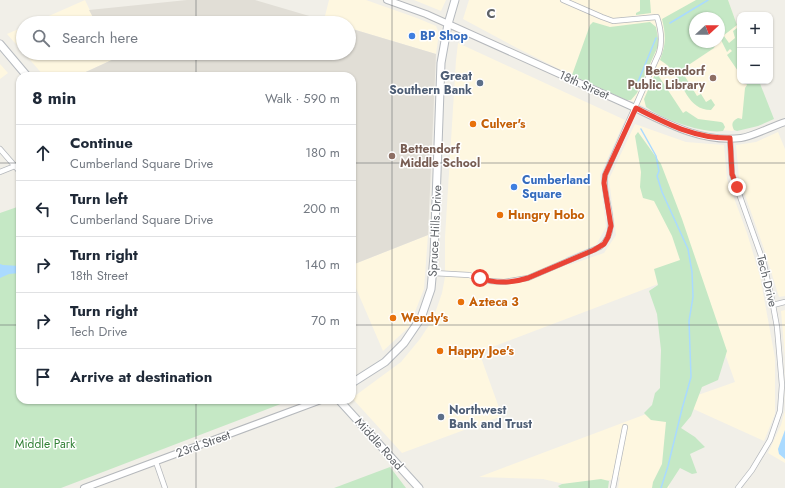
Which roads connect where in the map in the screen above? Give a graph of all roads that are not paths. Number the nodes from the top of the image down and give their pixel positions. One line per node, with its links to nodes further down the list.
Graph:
1 (388, 0): 4 (street, 18th Street)
2 (455, 0): 4 (main road, Spruce Hills Drive)
3 (563, 0): 7 (street)
4 (448, 24): 7 (street, 18th Street); 13 (main road, Spruce Hills Drive)
5 (0, 44): 6 (main road)
6 (24, 72)
7 (636, 108): 9 (street, 18th Street); 13 (street)
8 (785, 122): 9 (street, 18th Street)
9 (730, 138): 15 (street, Tech Drive)
10 (0, 149): 11 (street)
11 (15, 167): 12 (street)
12 (0, 172)
13 (433, 273): 16 (main road, Spruce Hills Drive)
14 (785, 302): 15 (street)
15 (773, 305): 25 (street, Tech Drive)
16 (356, 381)
17 (310, 404): 20 (street, 23rd Street)
18 (343, 404): 23 (main road, Middle Road)
19 (625, 427): 24 (street)
20 (156, 462): 21 (street, 23rd Street); 22 (street)
21 (84, 488)
22 (165, 488)
23 (419, 488)
24 (614, 488)
25 (738, 488)

